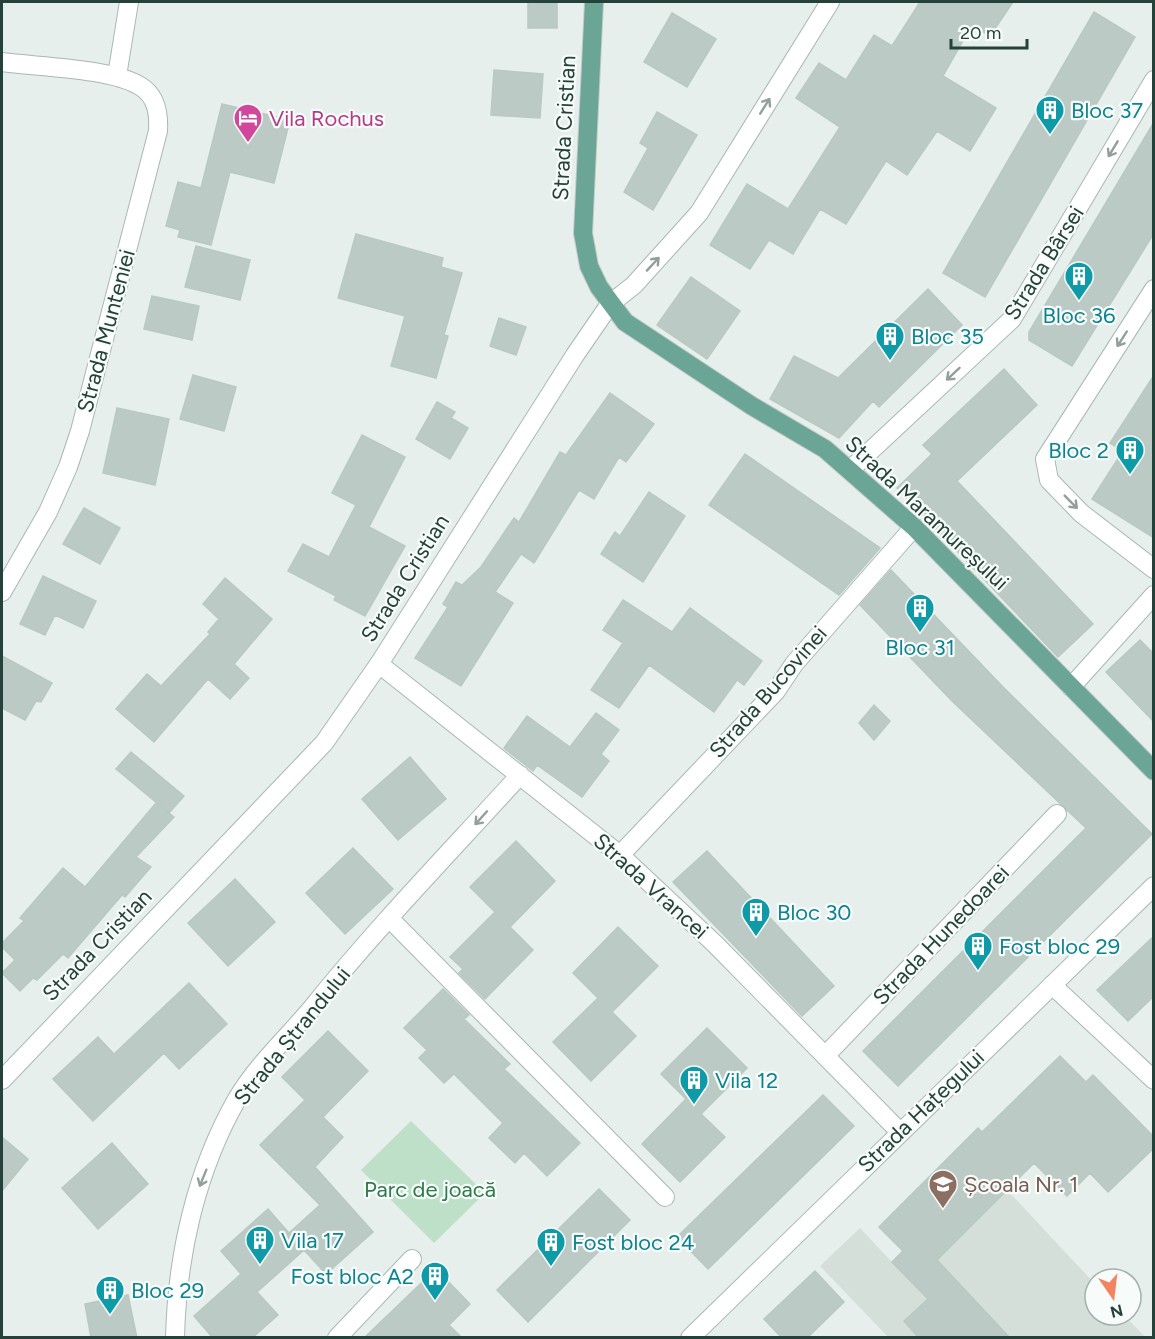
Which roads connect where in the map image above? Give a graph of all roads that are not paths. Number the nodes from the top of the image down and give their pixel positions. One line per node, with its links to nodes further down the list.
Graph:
1 (129, 2): 5 (street)
2 (594, 2): 8 (main road, Strada Cristian)
3 (830, 2): 8 (street, one-way to 3)
4 (2, 62): 5 (street)
5 (117, 76): 12 (street, Strada Munteniei)
6 (1154, 80): 9 (street, Strada Bârsei, one-way to 9)
7 (1154, 290): 11 (street, one-way to 11)
8 (610, 304): 9 (main road, Strada Maramureșului); 14 (street, Strada Cristian)
9 (851, 470): 10 (main road, Strada Maramureșului)
10 (914, 527): 15 (main road, Strada Maramureșului); 19 (street, Strada Bucovinei)
11 (1154, 569)
12 (2, 592)
13 (1154, 595): 15 (street)
14 (379, 664): 17 (street, Strada Vrancei); 24 (street, Strada Cristian)
15 (1071, 687): 16 (main road, Strada Maramureșului)
16 (1154, 771)
17 (520, 775): 19 (street, Strada Vrancei); 21 (street, Strada Ștrandului, one-way to 21)
18 (1057, 814): 23 (street, Strada Hunedoarei)
19 (620, 855): 23 (street, Strada Vrancei)
20 (1154, 886): 22 (street, Strada Hațegului)
21 (390, 920): 27 (street); 29 (street, Strada Ștrandului, one-way to 29)
22 (1052, 985): 25 (street); 26 (street, Strada Hațegului)
23 (825, 1056): 26 (street, Strada Vrancei)
24 (2, 1080)
25 (1154, 1080)
26 (900, 1132): 31 (street, Strada Hațegului)
27 (665, 1197)
28 (412, 1259): 30 (street)
29 (175, 1338)
30 (337, 1338)
31 (690, 1338)

